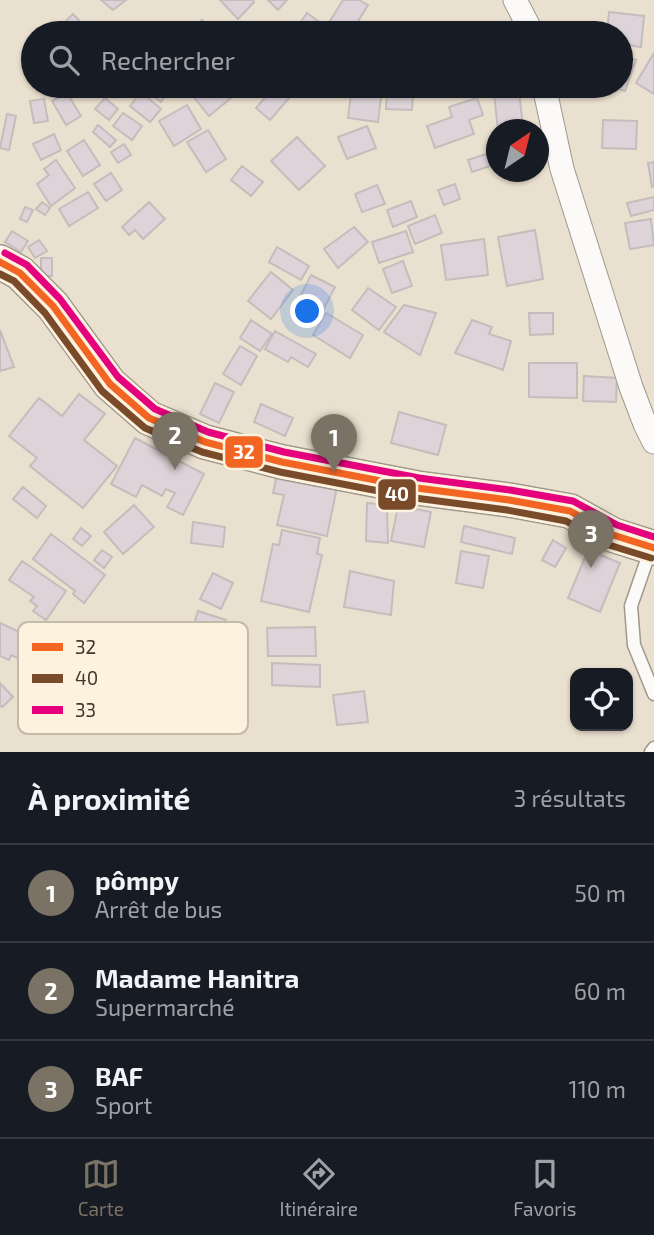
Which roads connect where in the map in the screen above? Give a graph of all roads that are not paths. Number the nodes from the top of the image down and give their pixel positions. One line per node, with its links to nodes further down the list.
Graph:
1 (515, 0): 2 (street)
2 (526, 21)
3 (547, 98): 5 (street)
4 (0, 262): 6 (street)
5 (654, 442)
6 (653, 547): 7 (lane)
7 (654, 694)

